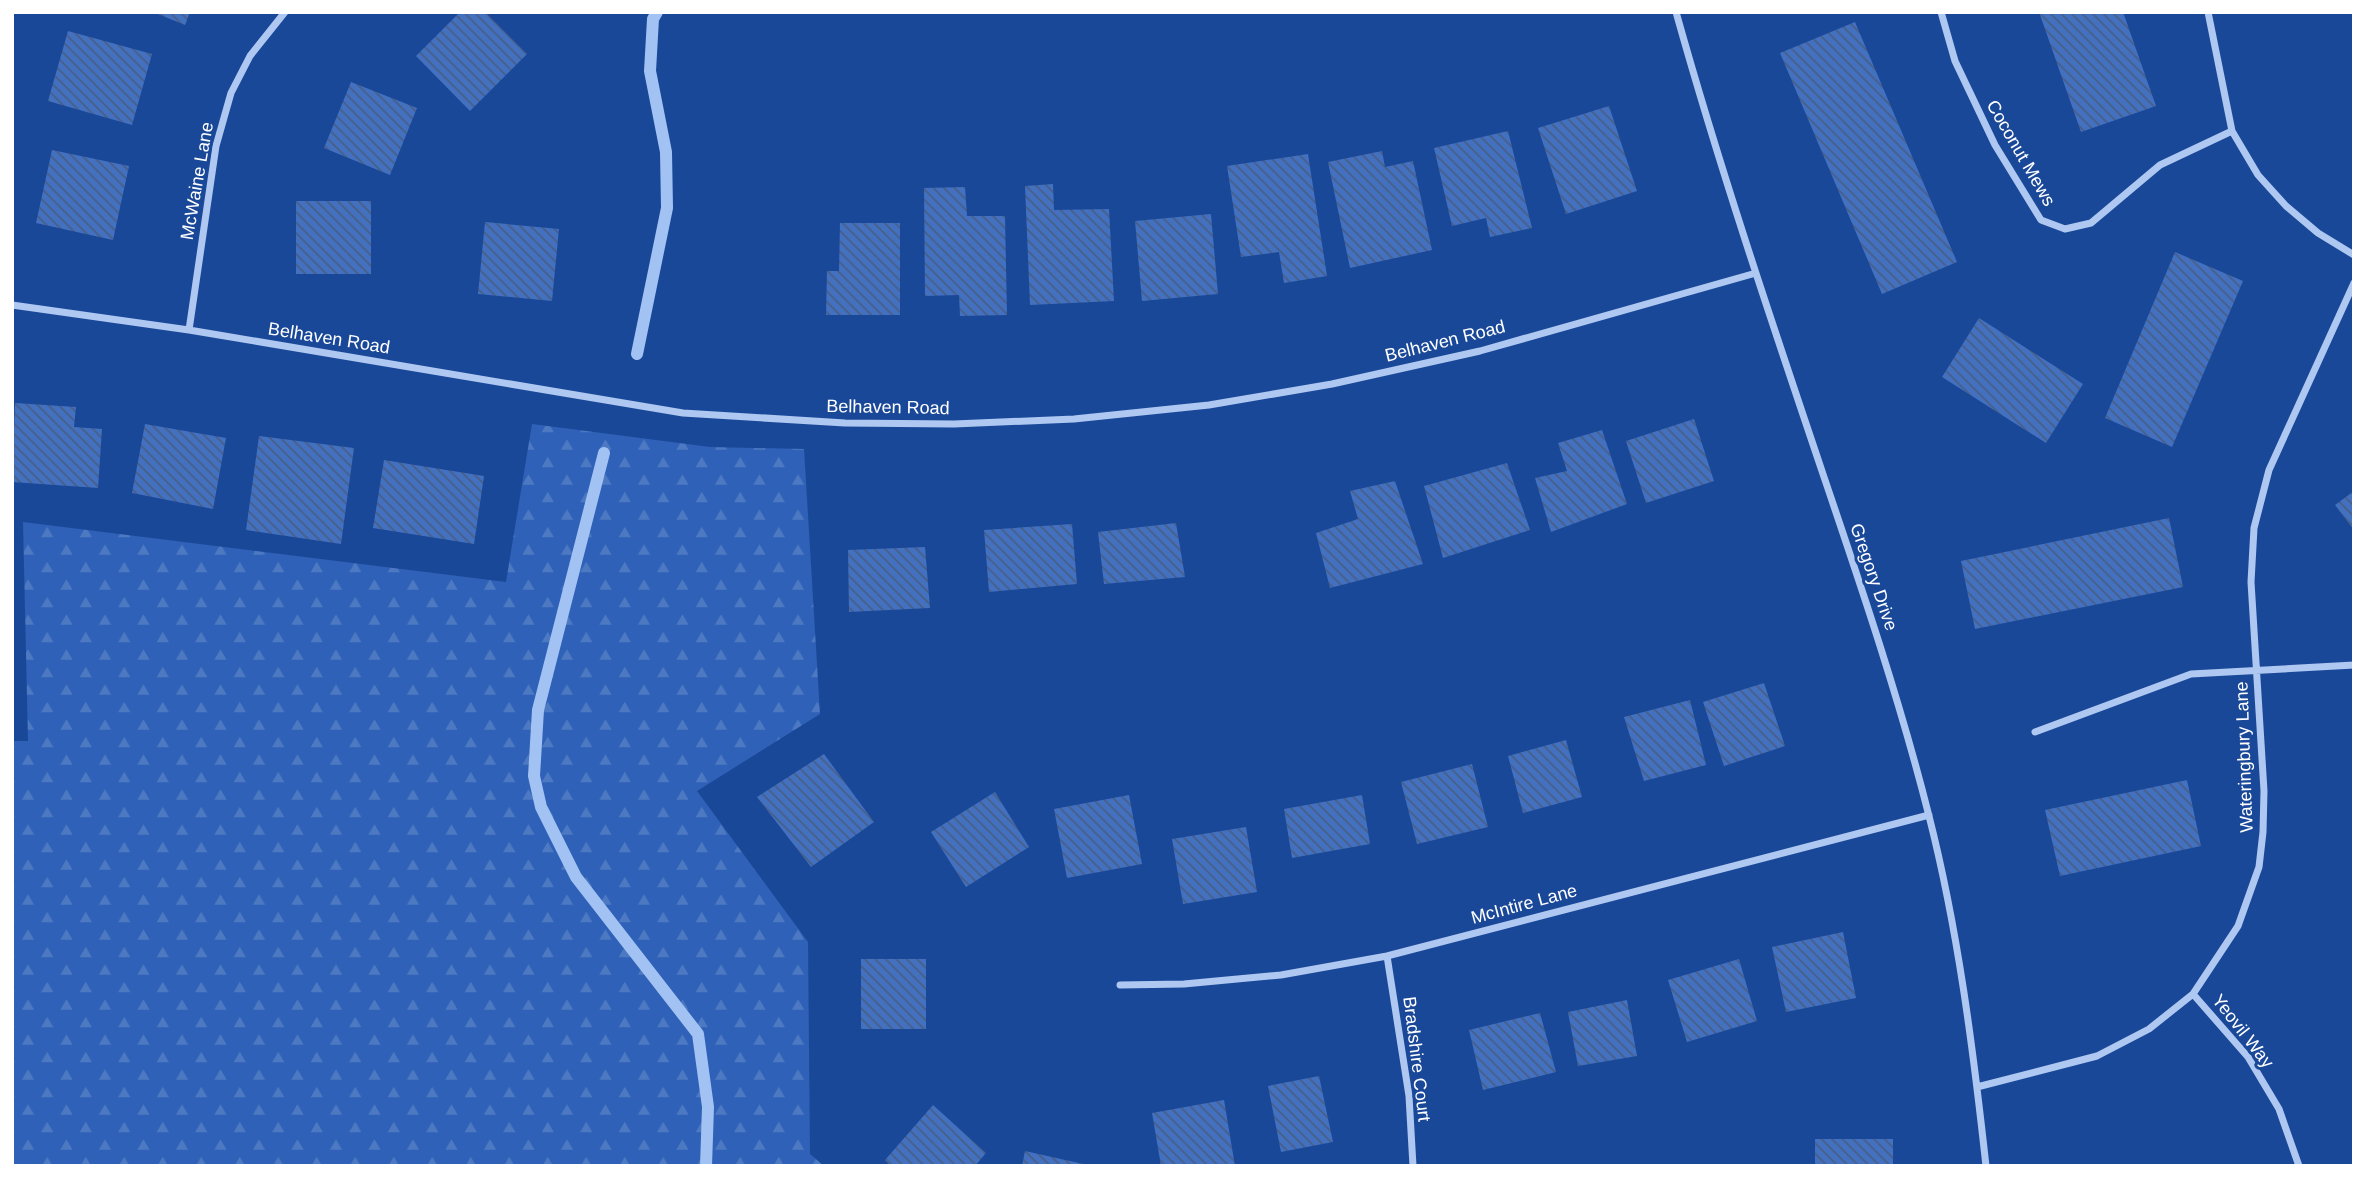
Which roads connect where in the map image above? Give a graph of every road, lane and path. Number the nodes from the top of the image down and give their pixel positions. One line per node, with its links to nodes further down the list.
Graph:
1 (285, 12): 10 (street, McWaine Lane)
2 (1676, 12): 7 (street, Gregory Drive)
3 (1941, 12): 5 (street, Coconut Mews)
4 (2208, 12): 5 (street)
5 (2232, 131): 6 (street)
6 (2354, 255)
7 (1756, 273): 10 (street, Belhaven Road); 14 (street, Gregory Drive)
8 (2354, 283): 12 (street, Wateringbury Lane)
9 (12, 305): 10 (street, Belhaven Road)
10 (189, 330)
11 (2354, 664): 12 (street)
12 (2257, 672): 13 (street); 17 (street, Wateringbury Lane)
13 (2035, 732)
14 (1929, 815): 15 (street, McIntire Lane); 18 (street, Gregory Drive)
15 (1387, 956): 16 (street, McIntire Lane); 19 (street, Bradshire Court)
16 (1120, 985)
17 (2193, 994): 18 (street, Wateringbury Lane); 21 (street, Yeovil Way)
18 (1977, 1087): 20 (street, Gregory Drive)
19 (1413, 1166)
20 (1986, 1166)
21 (2299, 1166)

